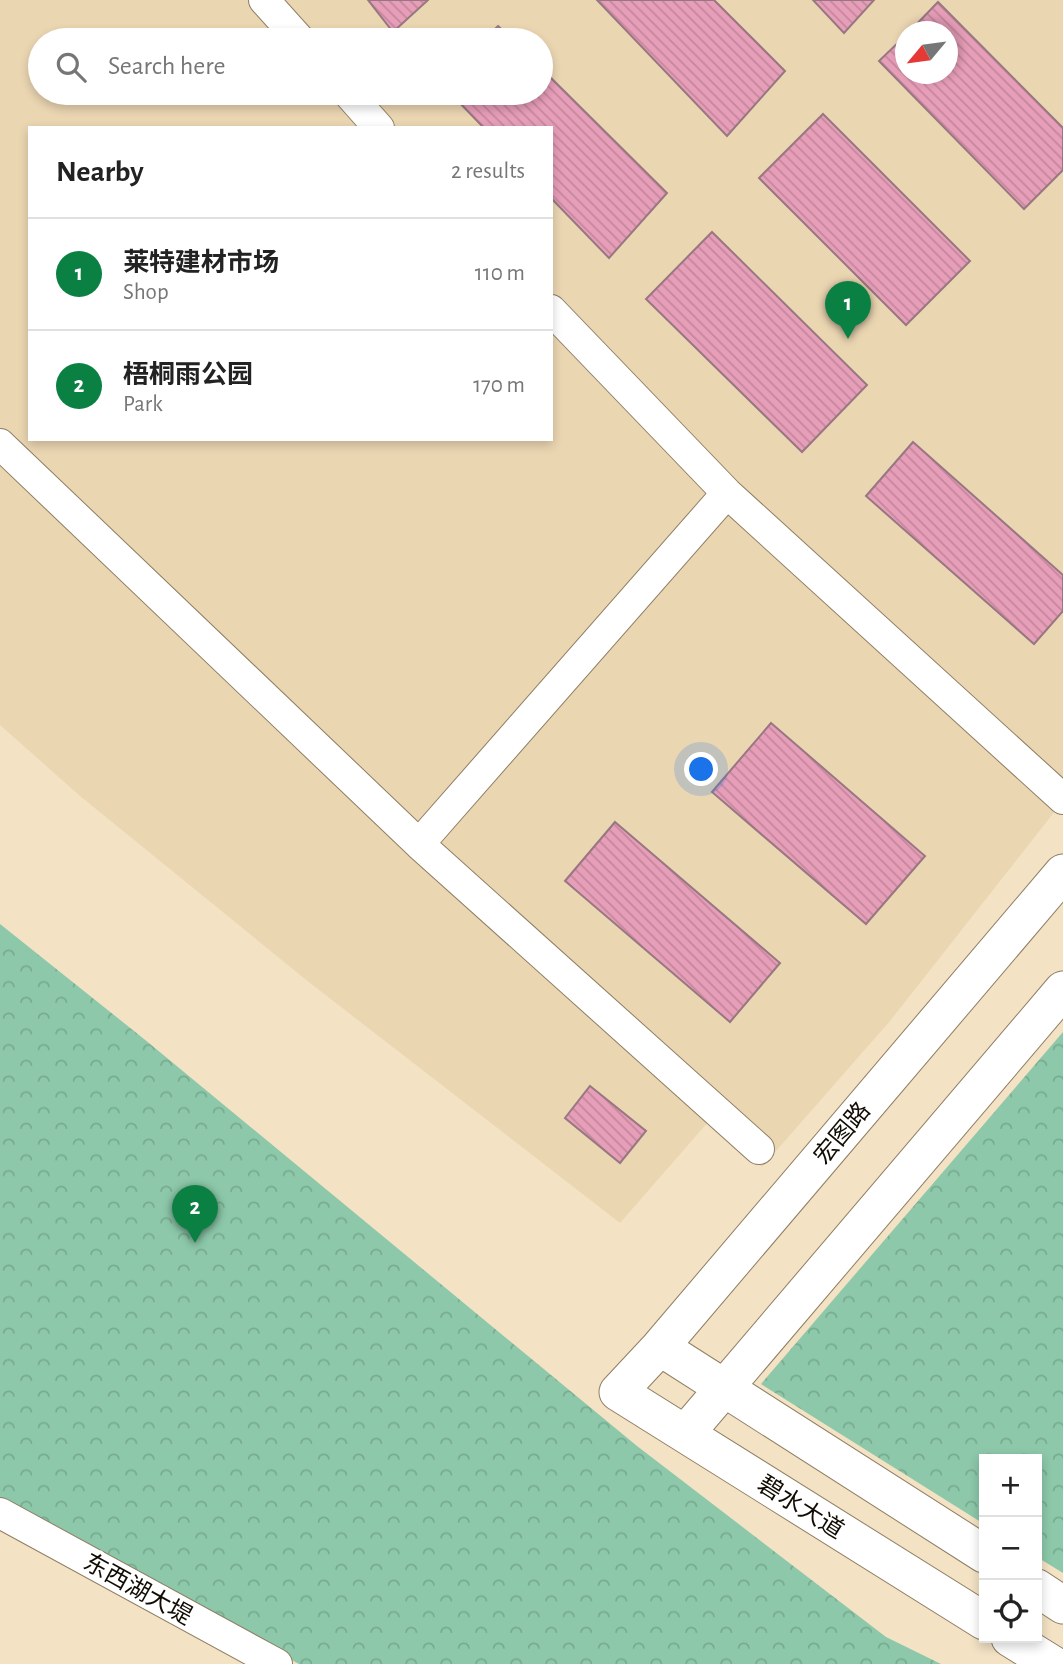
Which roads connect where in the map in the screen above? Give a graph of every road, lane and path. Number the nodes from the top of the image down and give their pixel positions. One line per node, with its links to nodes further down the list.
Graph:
1 (264, 0): 2 (street)
2 (289, 28)
3 (359, 105): 4 (street)
4 (377, 126)
5 (553, 312): 7 (street)
6 (0, 444): 9 (street)
7 (727, 493): 8 (street); 9 (street)
8 (1063, 799)
9 (419, 844): 12 (street)
10 (1063, 873): 13 (main road, 宏图路)
11 (1063, 990): 14 (main road)
12 (759, 1149)
13 (660, 1348): 14 (main road); 15 (main road, 宏图路)
14 (725, 1389): 16 (main road); 18 (main road)
15 (618, 1392): 16 (main road, 碧水大道)
16 (685, 1434): 21 (main road, 碧水大道)
17 (0, 1513): 23 (street, 东西湖大堤)
18 (979, 1551)
19 (1042, 1591): 20 (main road)
20 (1063, 1605)
21 (979, 1618)
22 (1018, 1643): 24 (main road)
23 (277, 1664)
24 (1052, 1664)

